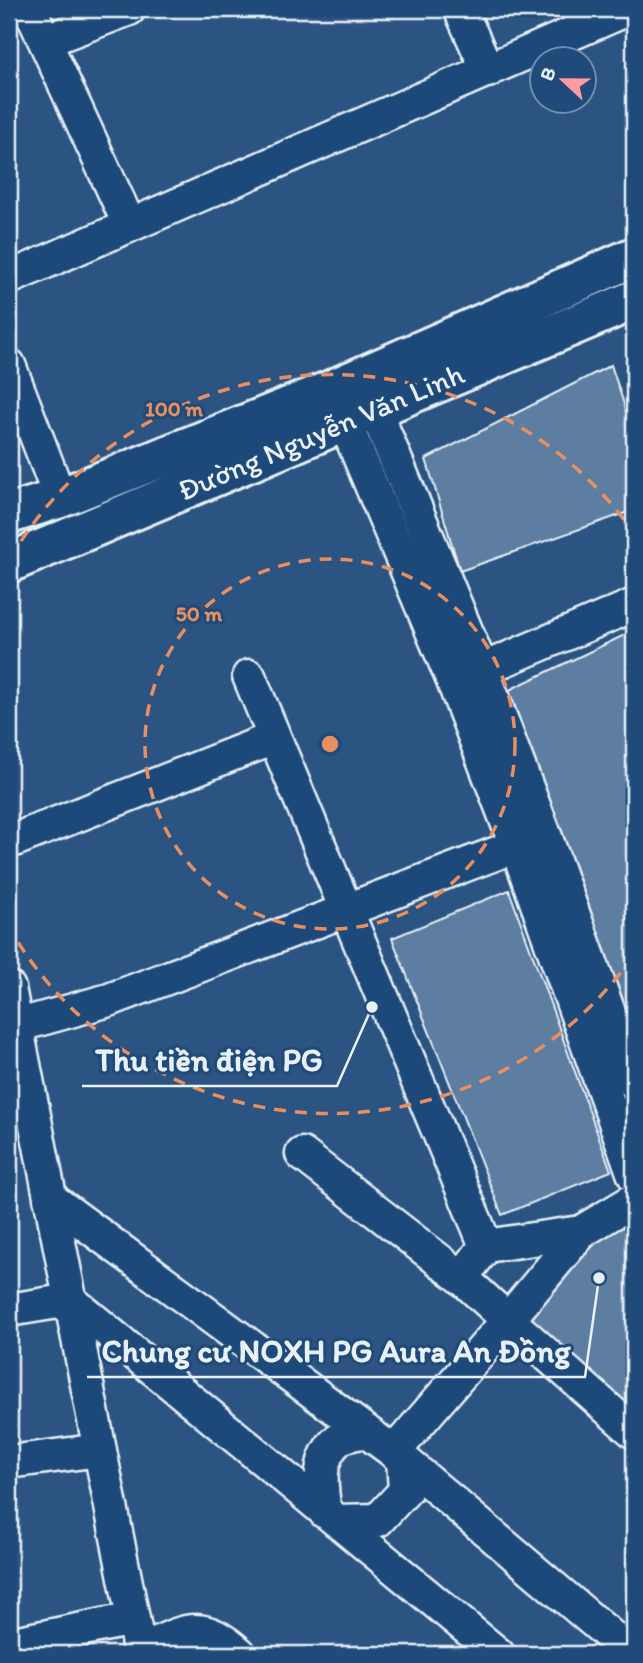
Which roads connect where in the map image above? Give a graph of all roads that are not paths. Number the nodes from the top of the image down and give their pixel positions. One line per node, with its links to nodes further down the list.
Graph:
1 (30, 9): 5 (street)
2 (129, 9): 5 (street)
3 (460, 9): 6 (street)
4 (628, 9): 6 (street)
5 (45, 41): 7 (street)
6 (488, 71): 7 (street)
7 (129, 224): 9 (street)
8 (634, 257): 12 (highway, Đường Nguyễn Văn Linh)
9 (9, 278)
10 (634, 300): 12 (highway, Đường Nguyễn Văn Linh)
11 (9, 365): 13 (street)
12 (353, 400): 13 (highway, Đường Nguyễn Văn Linh); 15 (highway, Đường Nguyễn Văn Linh); 17 (street); 19 (street)
13 (60, 498): 14 (highway, Đường Nguyễn Văn Linh)
14 (9, 514)
15 (9, 564)
16 (634, 605): 17 (street)
17 (482, 669): 19 (street); 21 (street)
18 (249, 676): 20 (street)
19 (453, 681): 21 (street)
20 (274, 738): 22 (street); 23 (street)
21 (531, 840): 23 (street); 26 (street); 29 (street)
22 (9, 842)
23 (346, 909): 25 (street); 33 (street)
24 (9, 988): 25 (street)
25 (16, 1026): 27 (street)
26 (634, 1082)
27 (19, 1096): 30 (street)
28 (302, 1154): 34 (street)
29 (634, 1175)
30 (50, 1198): 35 (street); 38 (street)
31 (634, 1200): 32 (street)
32 (581, 1232): 33 (street); 37 (street)
33 (486, 1246): 34 (street)
34 (462, 1278): 37 (street)
35 (70, 1300): 36 (street); 40 (street); 43 (street)
36 (9, 1310)
37 (508, 1320): 39 (street); 41 (street)
38 (366, 1431): 41 (street); 43 (street)
39 (634, 1432)
40 (100, 1450): 42 (street); 44 (street)
41 (399, 1456): 43 (street); 49 (street)
42 (9, 1462)
43 (331, 1516): 48 (street)
44 (133, 1619): 45 (street); 46 (street)
45 (9, 1644)
46 (139, 1653): 47 (street)
47 (240, 1654)
48 (498, 1654)
49 (632, 1654)

